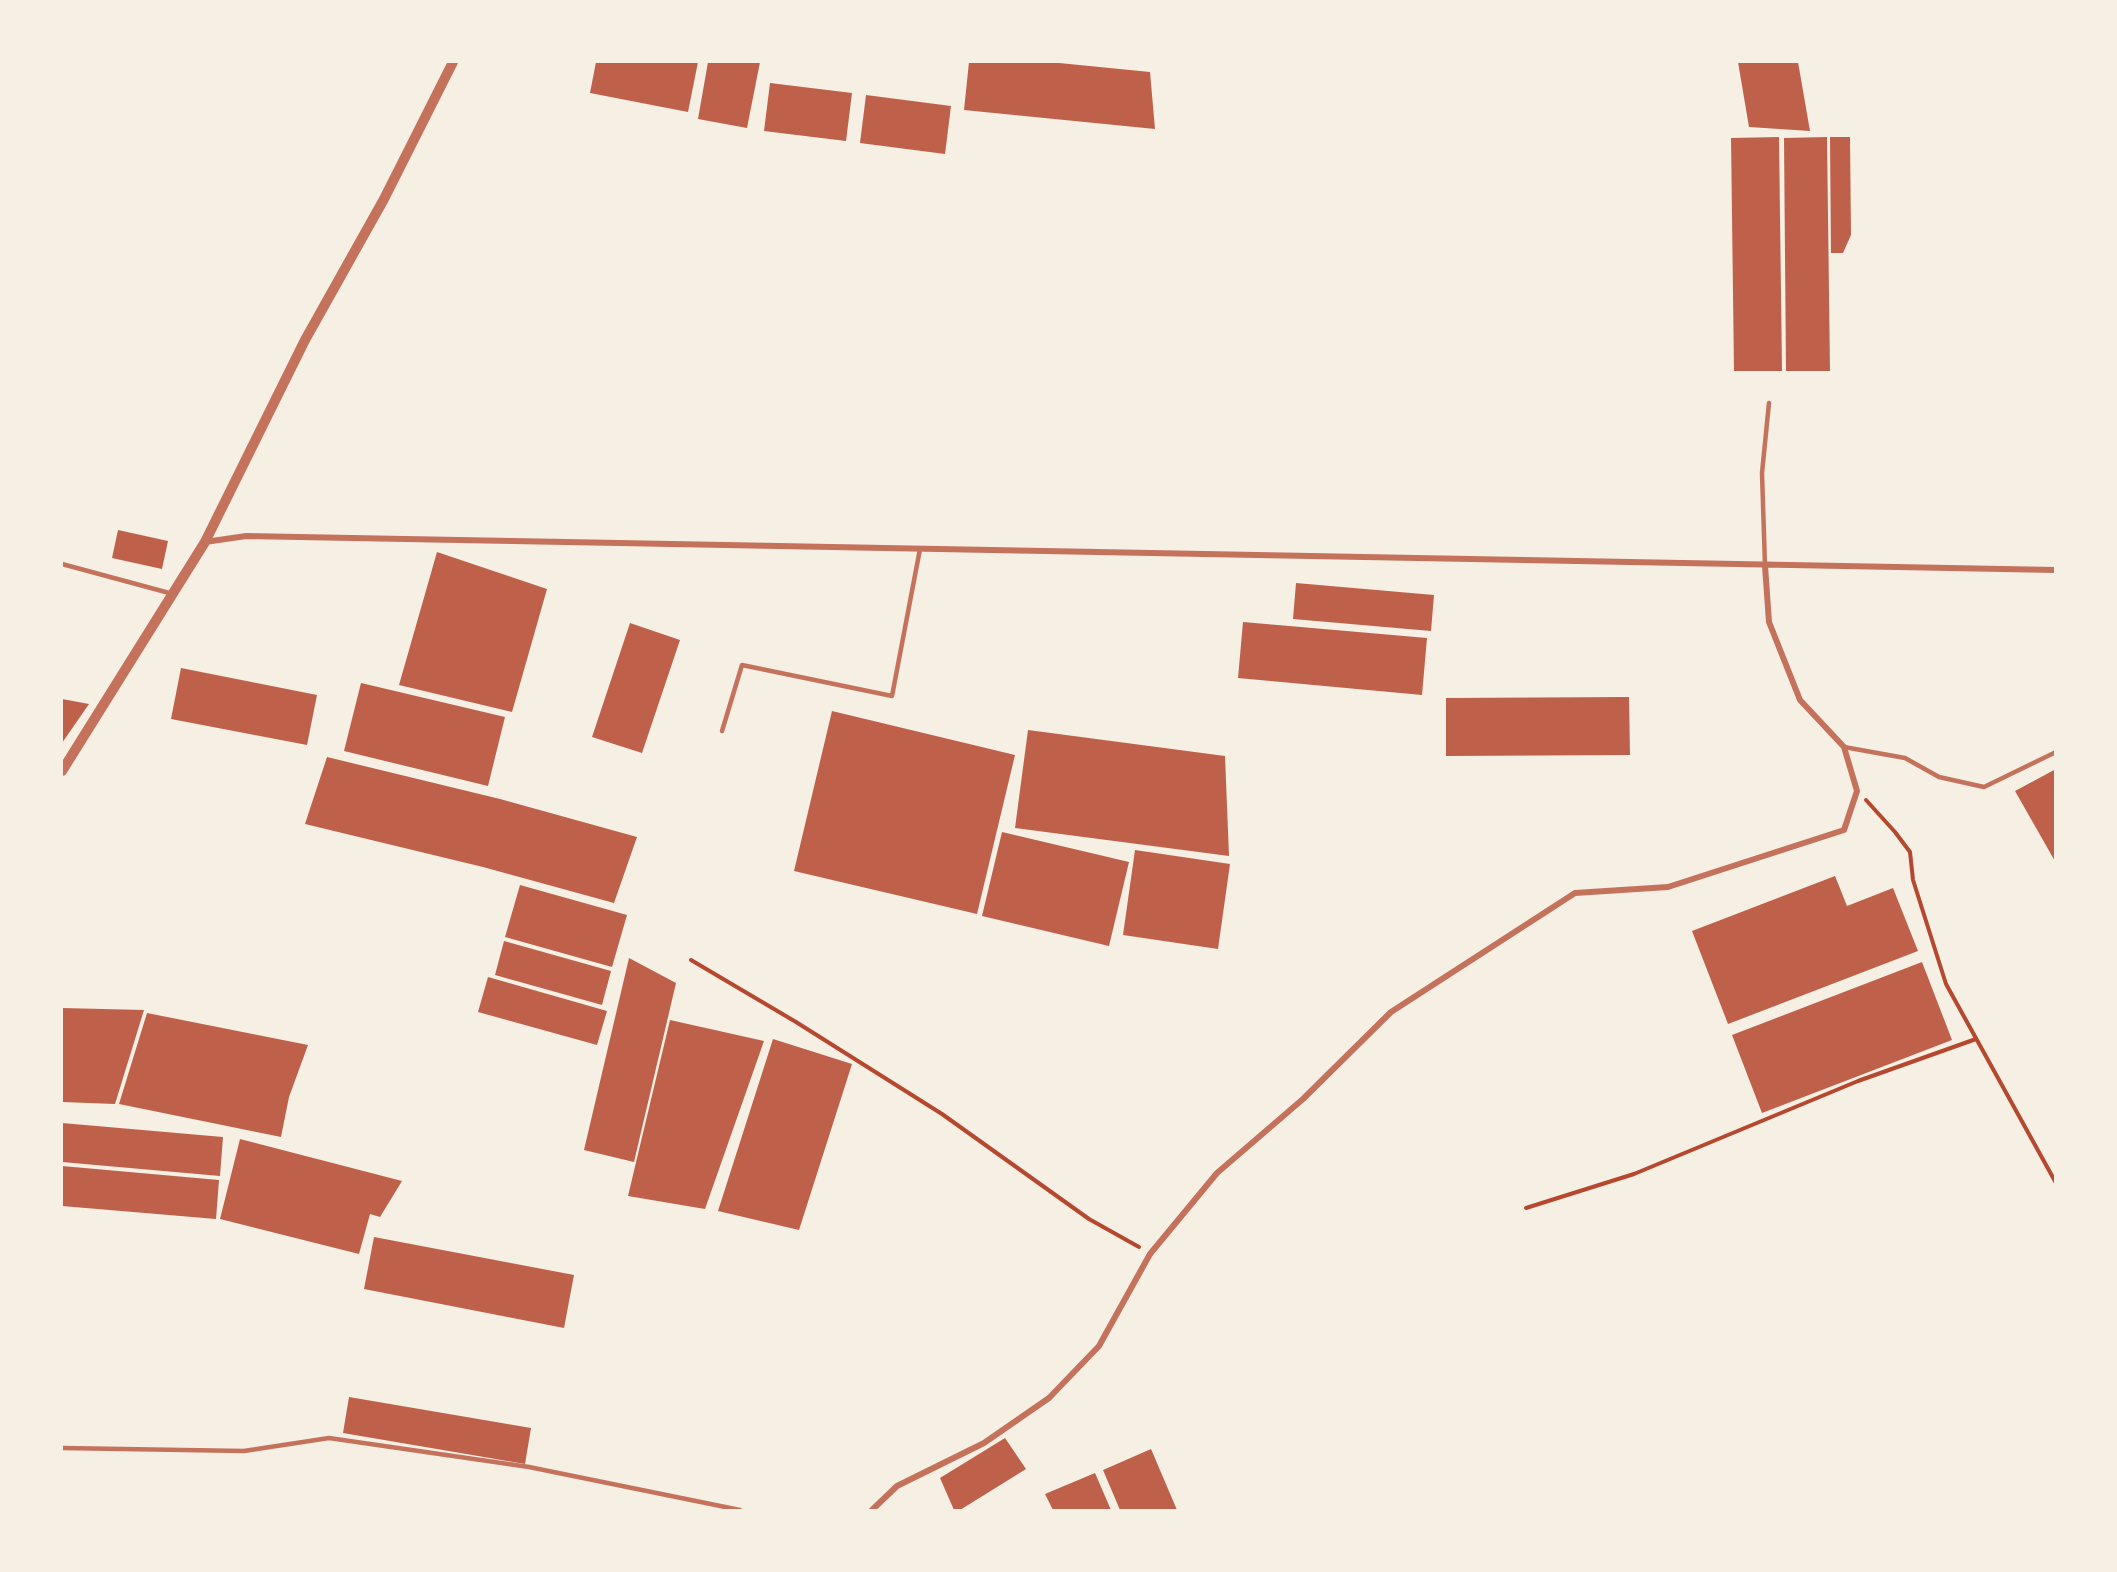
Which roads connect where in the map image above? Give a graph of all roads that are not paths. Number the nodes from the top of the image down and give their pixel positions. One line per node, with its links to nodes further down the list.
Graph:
1 (453, 62): 3 (street)
2 (1769, 403): 6 (lane)
3 (205, 542): 4 (street); 8 (street)
4 (920, 549): 6 (street); 9 (lane)
5 (62, 564): 8 (lane)
6 (1765, 566): 7 (street); 10 (street)
7 (2055, 570)
8 (173, 594): 12 (street)
9 (722, 731)
10 (1844, 747): 11 (lane); 15 (street)
11 (2055, 752)
12 (62, 771)
13 (62, 1448): 14 (lane)
14 (740, 1510)
15 (872, 1510)

